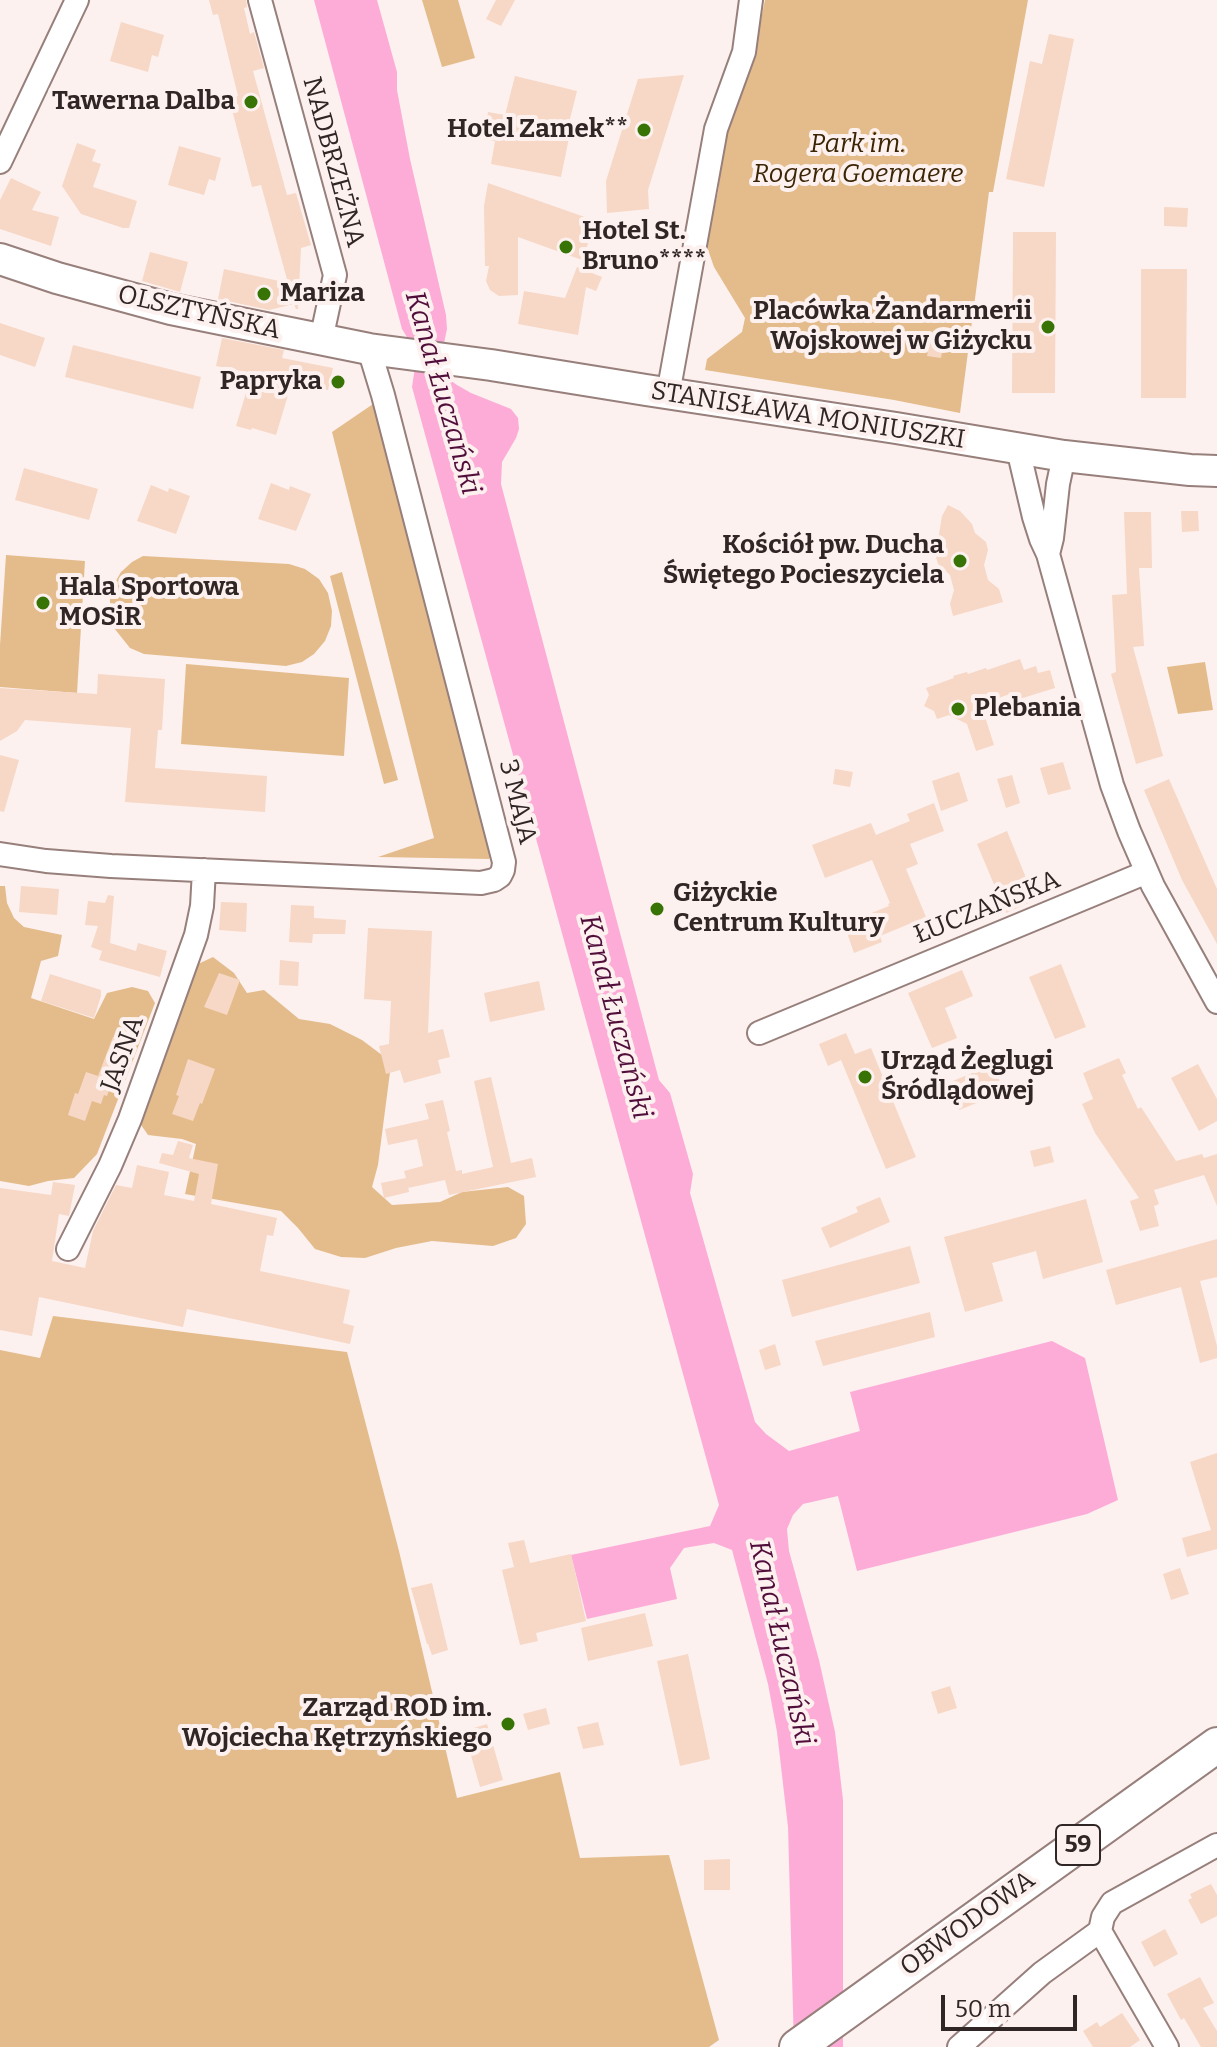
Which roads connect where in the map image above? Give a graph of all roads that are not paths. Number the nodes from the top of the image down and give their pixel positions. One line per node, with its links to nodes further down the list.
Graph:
1 (77, 0): 4 (street)
2 (260, 0): 6 (street, NADBRZEŻNA)
3 (751, 0): 9 (street)
4 (0, 162)
5 (0, 259): 6 (street, OLSZTYŃSKA)
6 (321, 340): 7 (street, OLSZTYŃSKA)
7 (369, 349): 8 (street, OLSZTYŃSKA); 15 (street, 3 MAJA)
8 (400, 355): 9 (street, STANISŁAWA MONIUSZKI)
9 (668, 394): 10 (street, STANISŁAWA MONIUSZKI)
10 (1018, 449): 11 (street, STANISŁAWA MONIUSZKI); 13 (street)
11 (1064, 456): 12 (street, STANISŁAWA MONIUSZKI); 13 (street)
12 (1217, 471)
13 (1048, 554): 16 (street)
14 (0, 854): 15 (street, 3 MAJA)
15 (204, 870): 19 (street, JASNA)
16 (1147, 872): 17 (street); 18 (street, ŁUCZAŃSKA)
17 (1217, 1002)
18 (759, 1033)
19 (68, 1249)
20 (1217, 1745): 23 (main road, OBWODOWA / 59)
21 (1217, 1845): 22 (street)
22 (1100, 1931): 24 (street); 25 (street)
23 (797, 2047)
24 (959, 2047)
25 (1167, 2047)

